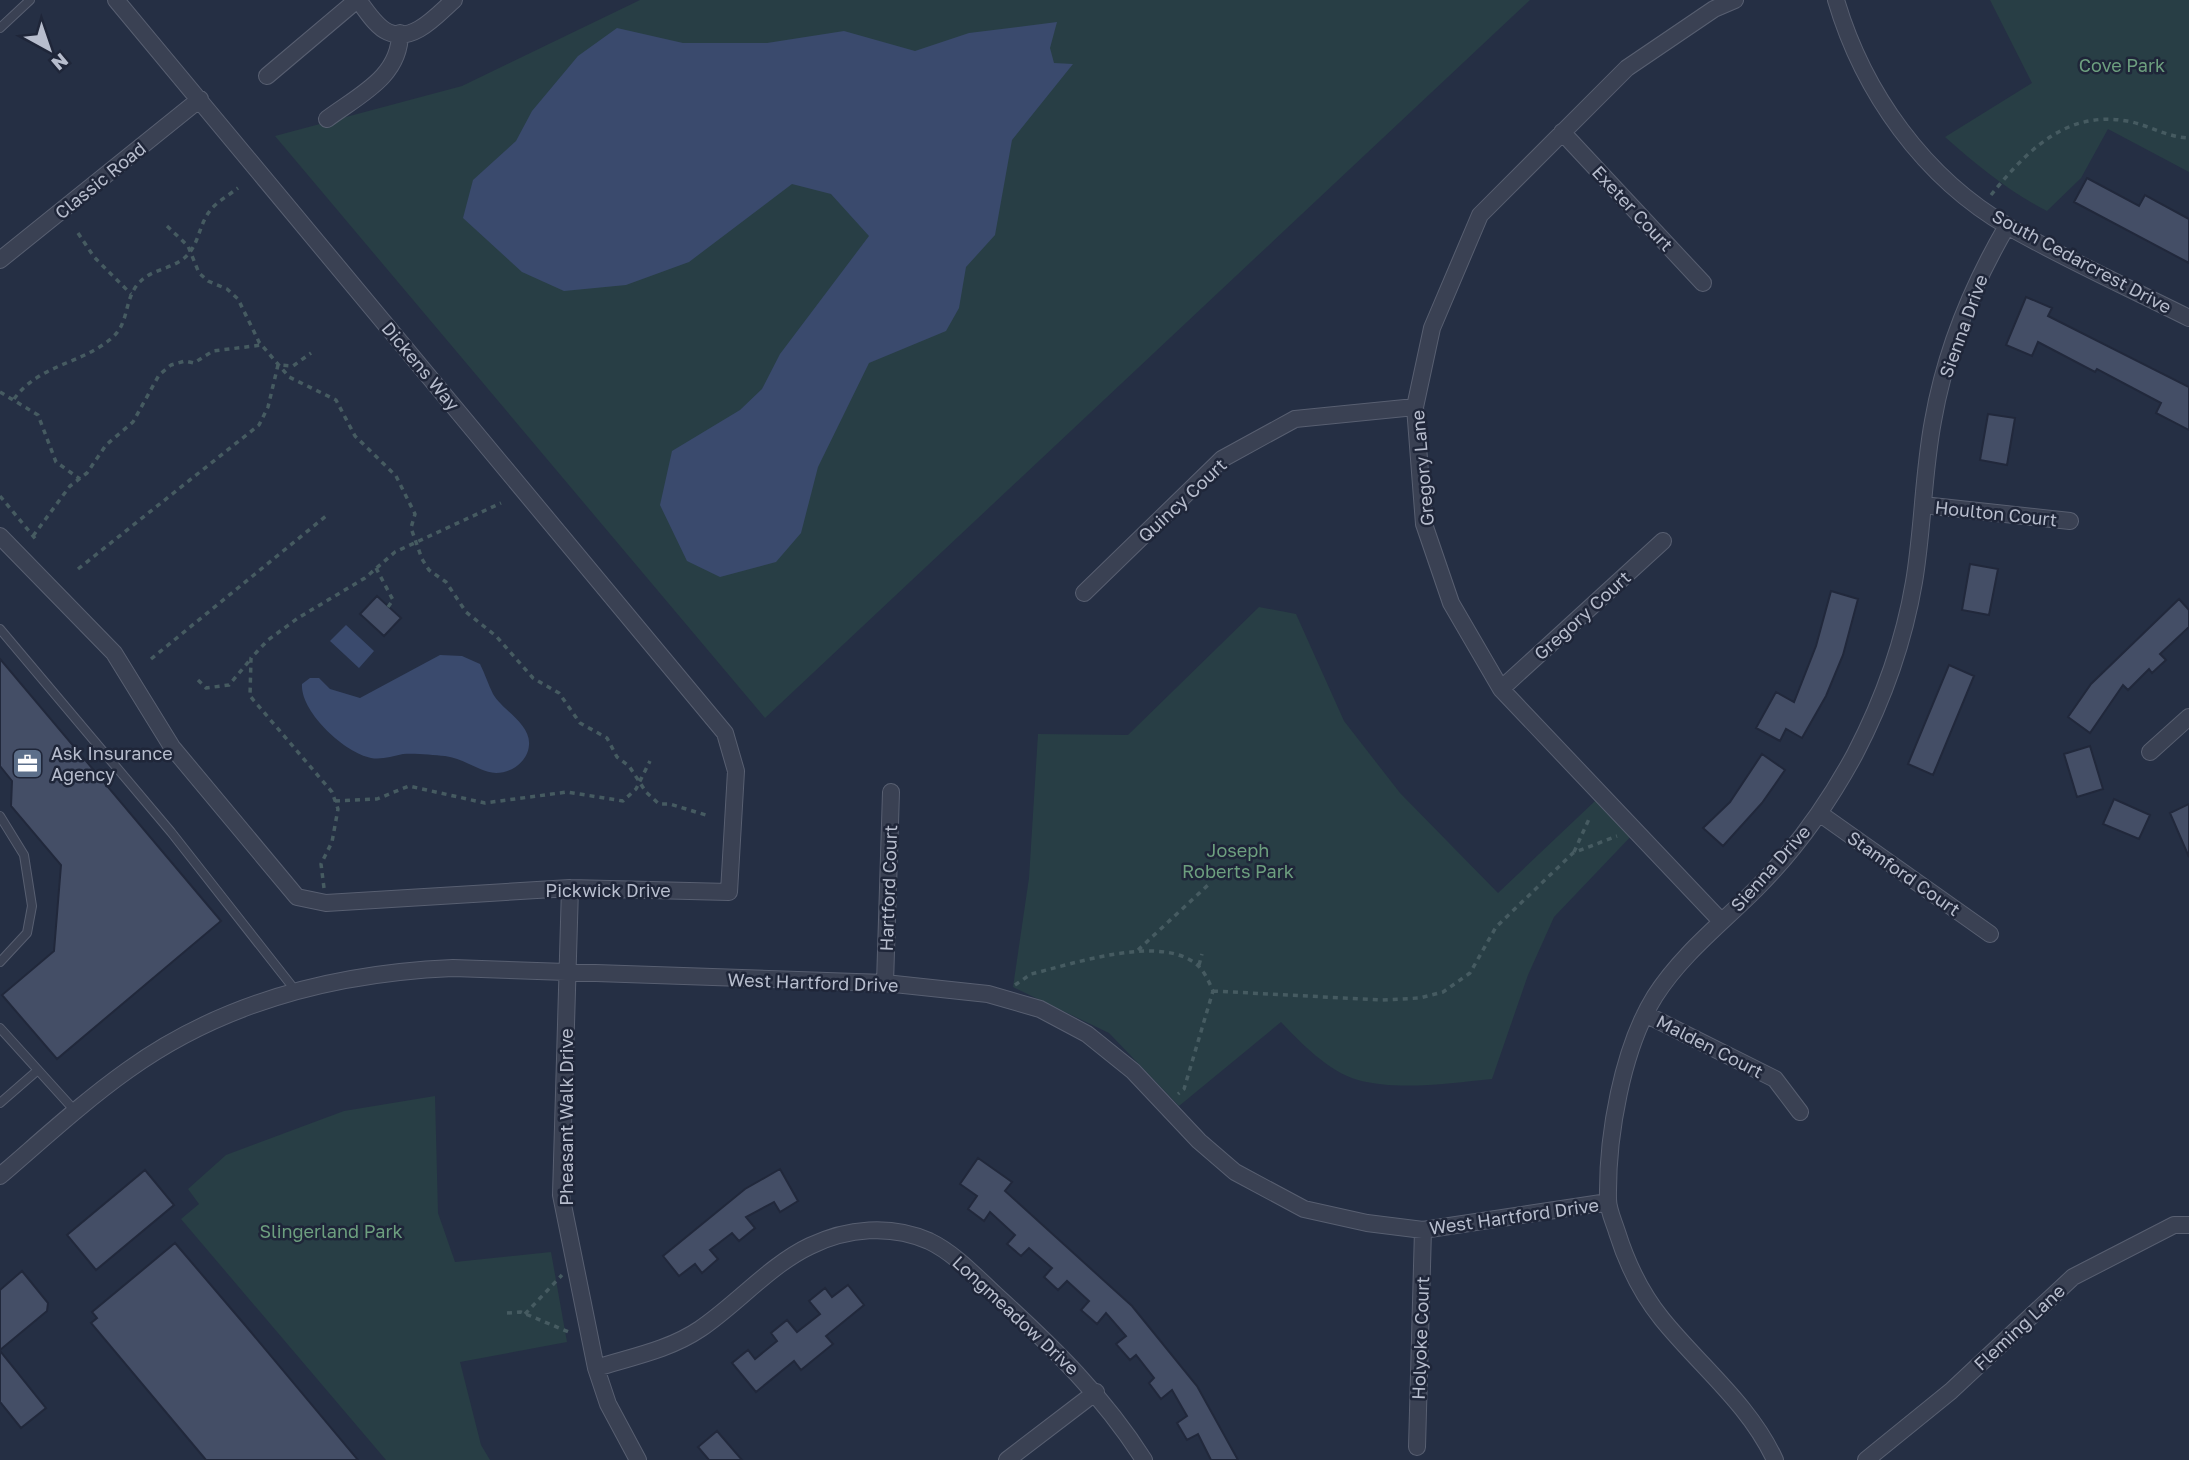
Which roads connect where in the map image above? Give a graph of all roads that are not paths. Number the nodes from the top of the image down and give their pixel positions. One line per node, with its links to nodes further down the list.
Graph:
1 (30, 0): 7 (lane)
2 (116, 0): 10 (street, Dickens Way)
3 (357, 0): 8 (street); 9 (street)
4 (454, 0): 8 (street)
5 (1735, 0): 12 (street, Gregory Lane)
6 (1836, 0): 13 (street, South Cedarcrest Drive)
7 (0, 28)
8 (400, 33): 11 (street)
9 (267, 76)
10 (200, 99): 14 (street, Classic Road); 26 (street, Dickens Way)
11 (327, 119)
12 (1562, 132): 15 (street, Exeter Court); 17 (street, Gregory Lane)
13 (2007, 226): 16 (street, South Cedarcrest Drive); 18 (street, Sienna Drive)
14 (0, 260)
15 (1703, 283)
16 (2189, 318)
17 (1415, 407): 22 (street, Quincy Court); 24 (street, Gregory Lane)
18 (1923, 505): 19 (street, Houlton Court); 29 (street, Sienna Drive)
19 (2070, 521)
20 (0, 536): 31 (street, Pickwick Drive)
21 (1663, 541): 24 (street, Gregory Court)
22 (1084, 593)
23 (0, 629): 37 (lane)
24 (1501, 688): 32 (street, Gregory Lane)
25 (2189, 717): 27 (street)
26 (725, 733): 31 (street, Pickwick Drive)
27 (2150, 752)
28 (891, 792): 36 (street, Hartford Court)
29 (1819, 813): 32 (street, Sienna Drive); 33 (street, Stamford Court)
30 (0, 816): 34 (lane)
31 (570, 888): 35 (street, Pheasant Walk Drive)
32 (1721, 921): 38 (street, Sienna Drive)
33 (1990, 934)
34 (0, 962)
35 (568, 972): 36 (street, West Hartford Drive); 37 (street, West Hartford Drive); 48 (street, Pheasant Walk Drive)
36 (885, 984): 47 (street, West Hartford Drive)
37 (295, 990): 42 (street, West Hartford Drive)
38 (1645, 1014): 43 (street, Malden Court); 45 (street, Sienna Drive)
39 (0, 1028): 40 (lane)
40 (38, 1070): 41 (lane); 42 (lane)
41 (0, 1103)
42 (76, 1112): 44 (street, West Hartford Drive)
43 (1800, 1112)
44 (0, 1176)
45 (1608, 1202): 47 (street, West Hartford Drive); 54 (street, Sienna Drive)
46 (2189, 1225): 55 (street, Fleming Lane)
47 (1423, 1230): 50 (street, Holyoke Court)
48 (596, 1368): 49 (street, Longmeadow Drive); 51 (street, Pheasant Walk Drive)
49 (1096, 1392): 52 (street); 53 (street, Longmeadow Drive)
50 (1417, 1447)
51 (638, 1460)
52 (1007, 1460)
53 (1144, 1460)
54 (1775, 1460)
55 (1866, 1460)

